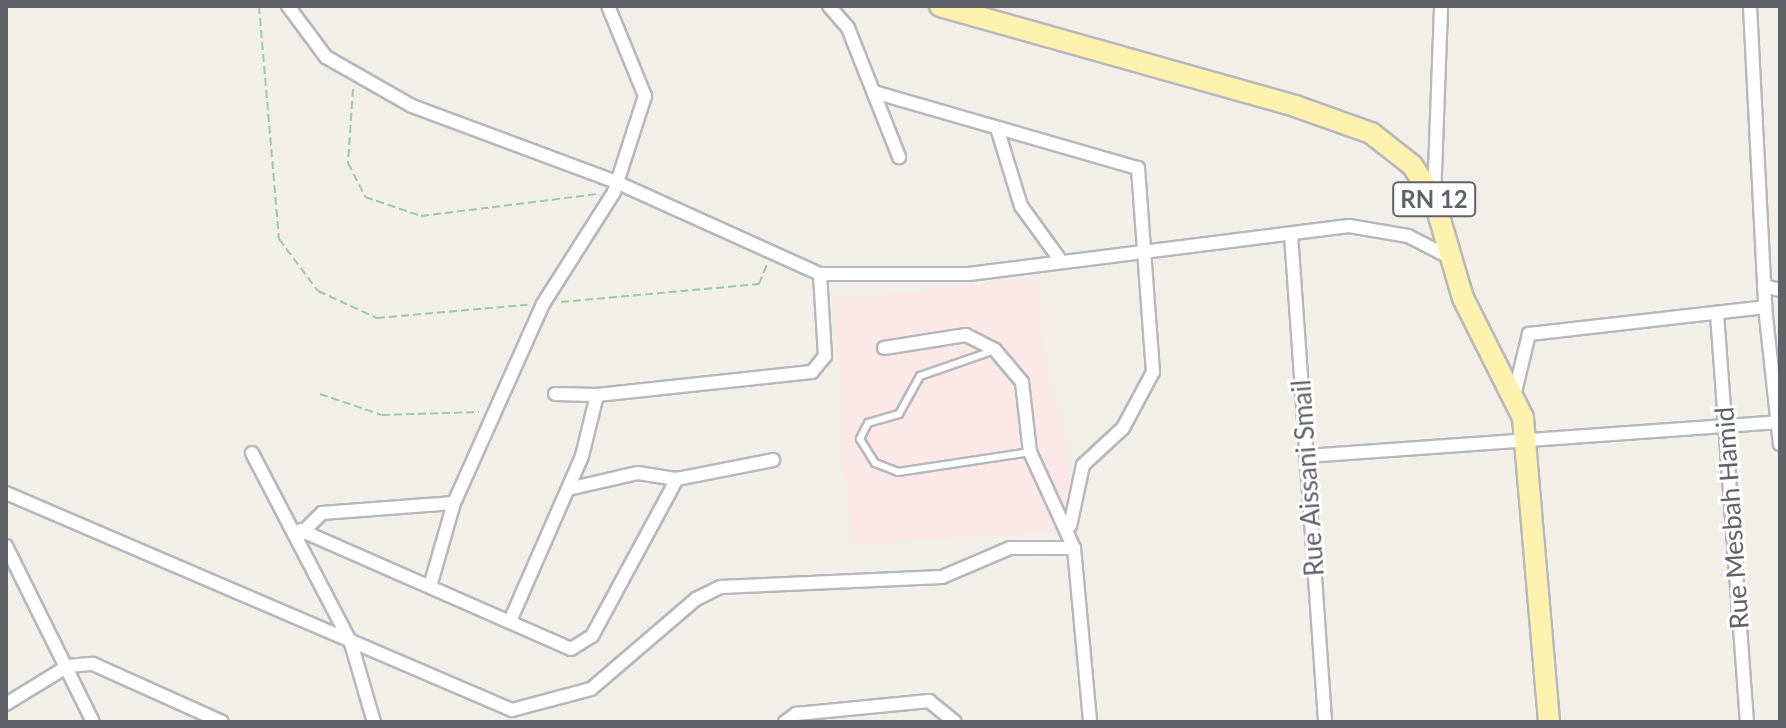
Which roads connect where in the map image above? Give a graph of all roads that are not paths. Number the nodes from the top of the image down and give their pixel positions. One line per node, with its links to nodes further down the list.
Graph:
1 (288, 6): 10 (street)
2 (608, 6): 10 (street)
3 (829, 6): 7 (street)
4 (940, 6): 11 (main road, RN 12)
5 (1441, 6): 11 (street)
6 (1750, 6): 17 (street)
7 (874, 92): 8 (street); 9 (street)
8 (997, 128): 13 (street); 15 (street)
9 (899, 157)
10 (615, 187): 16 (street); 37 (street)
11 (1434, 199): 14 (main road, RN 12)
12 (1291, 234): 13 (street); 14 (street); 32 (street, Rue Aissani Smail)
13 (1141, 249): 15 (street); 38 (street)
14 (1451, 258): 25 (main road, RN 12)
15 (1061, 261): 16 (street)
16 (820, 274): 24 (street)
17 (1764, 286): 18 (street); 19 (street)
18 (1780, 290)
19 (1765, 307): 20 (street); 26 (street)
20 (1717, 314): 25 (street); 27 (street, Rue Mesbah Hamid)
21 (884, 348): 22 (street)
22 (995, 350): 30 (street); 30 (lane)
23 (555, 394): 24 (street)
24 (597, 395): 35 (street)
25 (1514, 396): 29 (main road, RN 12)
26 (1779, 422): 27 (street); 28 (street)
27 (1725, 426): 29 (street); 56 (street, Rue Mesbah Hamid)
28 (1780, 444)
29 (1527, 445): 32 (street); 55 (main road, RN 12)
30 (1030, 452): 38 (street)
31 (252, 453): 42 (street)
32 (1306, 456): 54 (street, Rue Aissani Smail)
33 (773, 460): 34 (street)
34 (677, 479): 35 (street); 44 (street)
35 (568, 489): 44 (street)
36 (6, 493): 45 (street)
37 (454, 503): 39 (street); 43 (street)
38 (1070, 526): 41 (street)
39 (300, 530): 42 (street); 43 (street)
40 (6, 546): 46 (street)
41 (1074, 548): 45 (street); 53 (street)
42 (298, 549): 45 (street)
43 (431, 583): 44 (street)
44 (510, 621)
45 (351, 643): 50 (street)
46 (68, 666): 47 (street); 48 (street); 49 (street)
47 (6, 704)
48 (93, 722)
49 (222, 722)
50 (374, 722)
51 (785, 722): 52 (street)
52 (955, 722)
53 (1090, 722)
54 (1325, 722)
55 (1549, 722)
56 (1747, 722)

